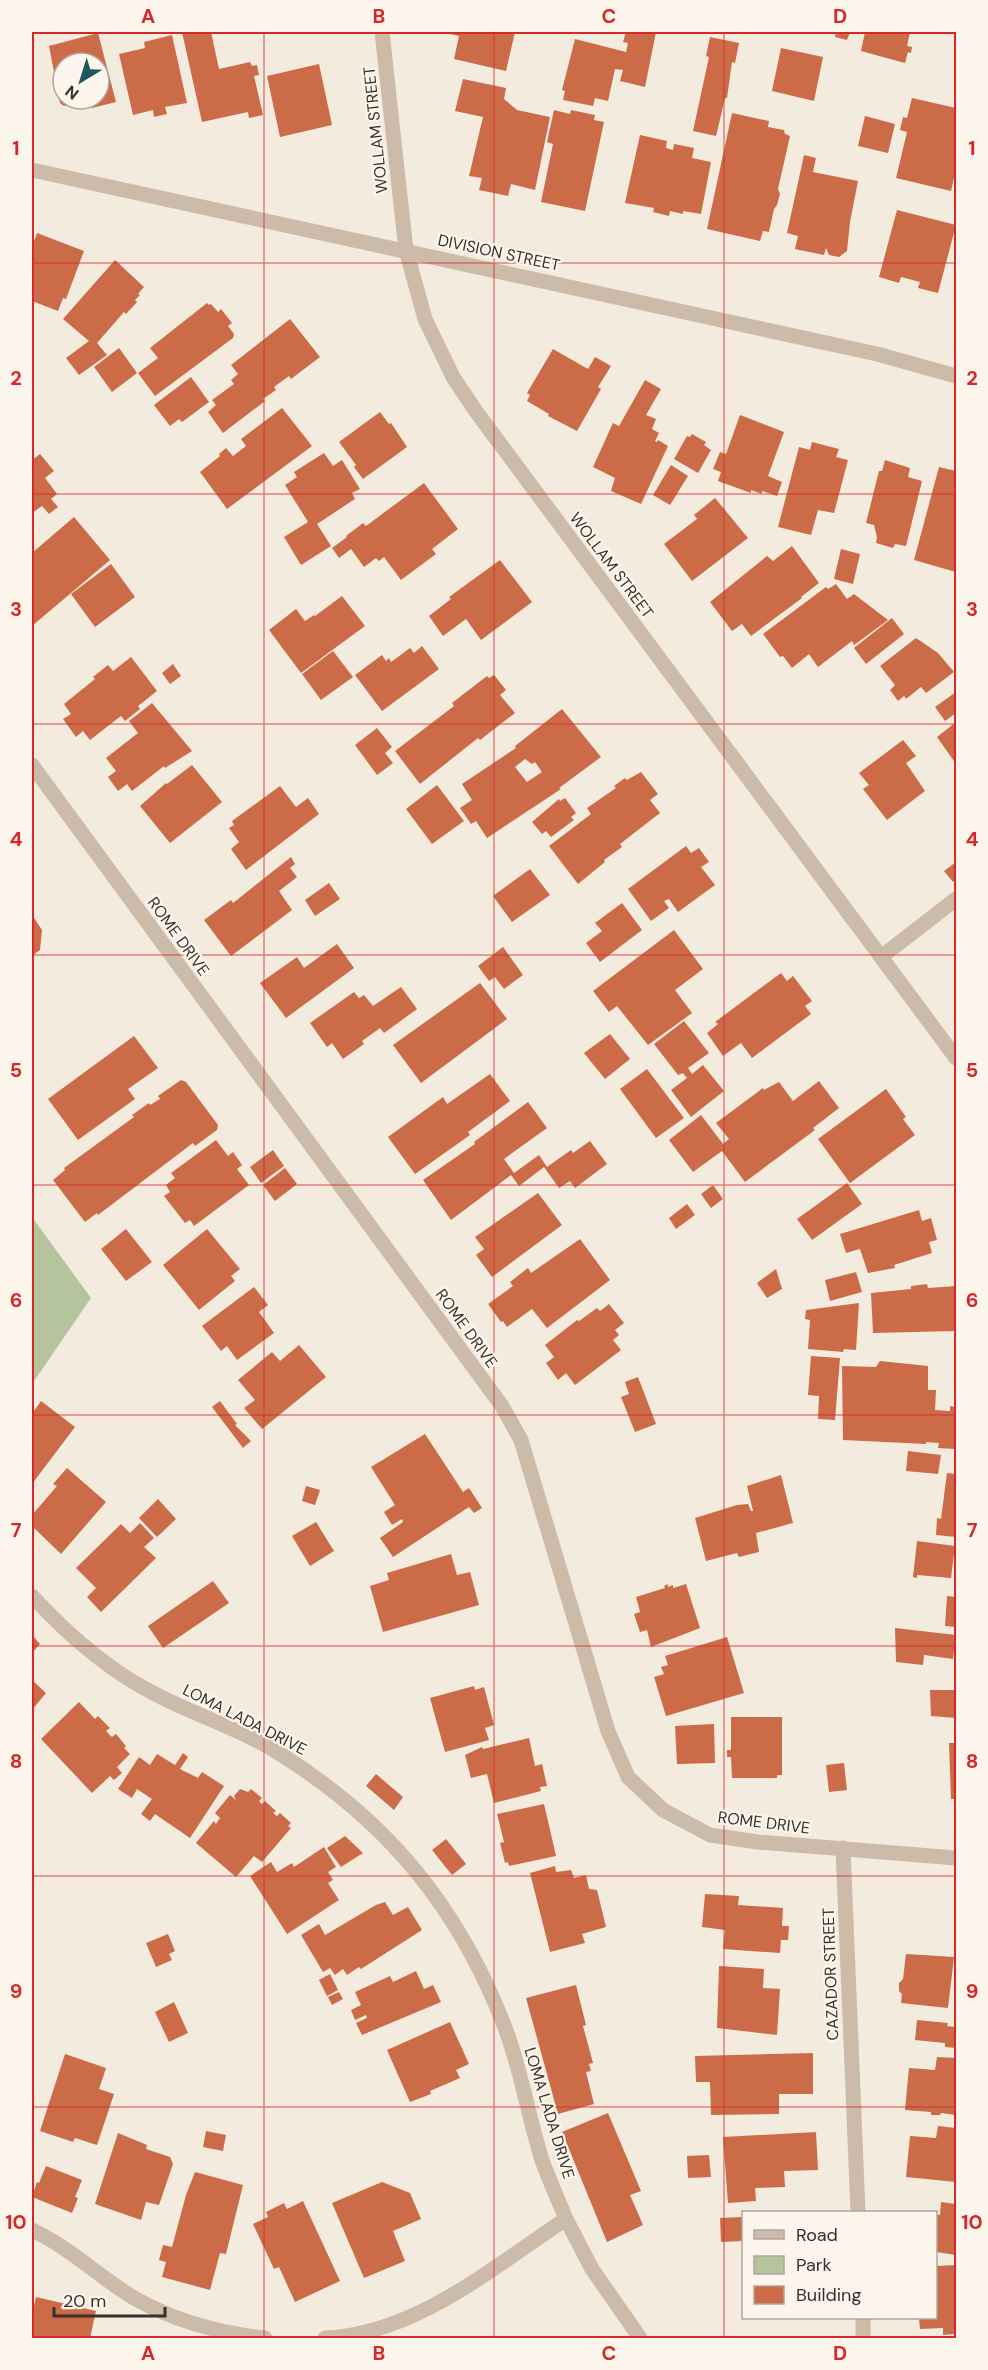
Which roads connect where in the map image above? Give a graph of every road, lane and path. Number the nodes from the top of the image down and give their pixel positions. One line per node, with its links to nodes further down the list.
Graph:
1 (382, 32): 3 (street, WOLLAM STREET)
2 (32, 170): 3 (street, DIVISION STREET)
3 (406, 250): 4 (street, DIVISION STREET); 7 (street, WOLLAM STREET)
4 (957, 376)
5 (32, 765): 10 (street, ROME DRIVE)
6 (957, 899): 7 (street)
7 (881, 957): 8 (street, WOLLAM STREET)
8 (957, 1058)
9 (32, 1596): 13 (street, LOMA LADA DRIVE)
10 (843, 1848): 11 (street); 12 (street, CAZADOR STREET)
11 (957, 1858)
12 (858, 2211)
13 (566, 2219): 17 (street); 18 (street)
14 (32, 2230): 16 (street)
15 (862, 2319): 19 (street)
16 (264, 2338)
17 (325, 2338)
18 (640, 2338)
19 (863, 2338)

